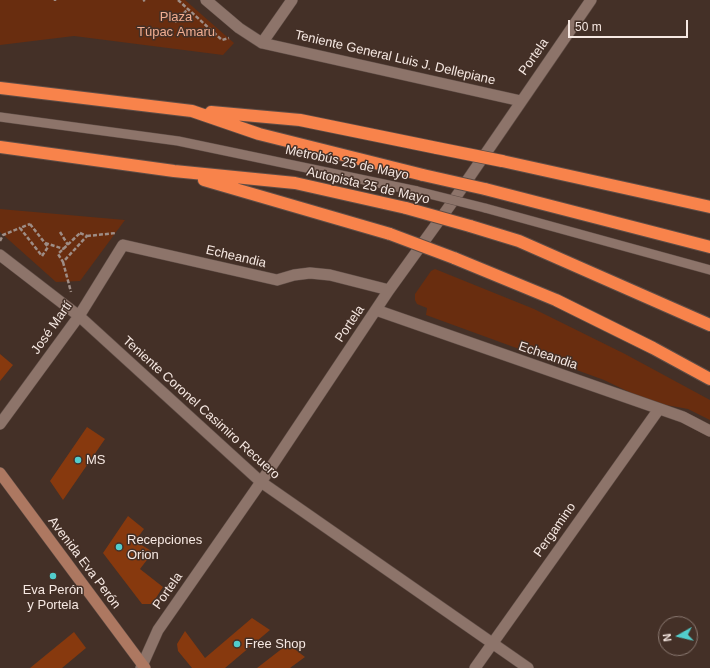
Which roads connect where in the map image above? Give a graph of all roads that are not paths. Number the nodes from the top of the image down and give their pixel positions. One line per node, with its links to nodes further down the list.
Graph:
1 (206, 0): 4 (street)
2 (292, 0): 4 (street)
3 (591, 0): 6 (street, Portela)
4 (262, 43): 6 (street, Teniente General Luis J. Dellepiane)
5 (0, 88): 7 (highway, Autopista 25 de Mayo)
6 (521, 101): 18 (street, Portela)
7 (192, 111): 11 (highway, bridge); 13 (highway, Autopista 25 de Mayo, bridge)
8 (0, 117): 15 (lane, Metrobús 25 de Mayo, bridge)
9 (0, 147): 10 (highway, Autopista 25 de Mayo)
10 (174, 172): 21 (highway, Autopista 25 de Mayo, bridge); 22 (highway, bridge)
11 (710, 207)
12 (123, 245): 18 (street, Echeandia); 20 (street, José Martí)
13 (710, 247)
14 (0, 255): 20 (street, Teniente Coronel Casimiro Recuero)
15 (682, 263): 16 (lane, Metrobús 25 de Mayo); 17 (lane, Metrobús 25 de Mayo)
16 (710, 270)
17 (710, 274)
18 (389, 290): 19 (street, Portela)
19 (376, 310): 23 (street, Echeandia); 27 (street, Portela)
20 (79, 316): 24 (street, José Martí); 27 (street, Teniente Coronel Casimiro Recuero)
21 (710, 325)
22 (710, 379)
23 (658, 409): 25 (street, Echeandia); 28 (street, Pergamino)
24 (0, 424)
25 (710, 431)
26 (0, 474): 29 (main road, Avenida Eva Perón)
27 (261, 482): 28 (street, Teniente Coronel Casimiro Recuero); 29 (street, Portela)
28 (493, 642): 30 (street, Pergamino); 31 (street, Teniente Coronel Casimiro Recuero)
29 (143, 667)
30 (475, 668)
31 (528, 668)

